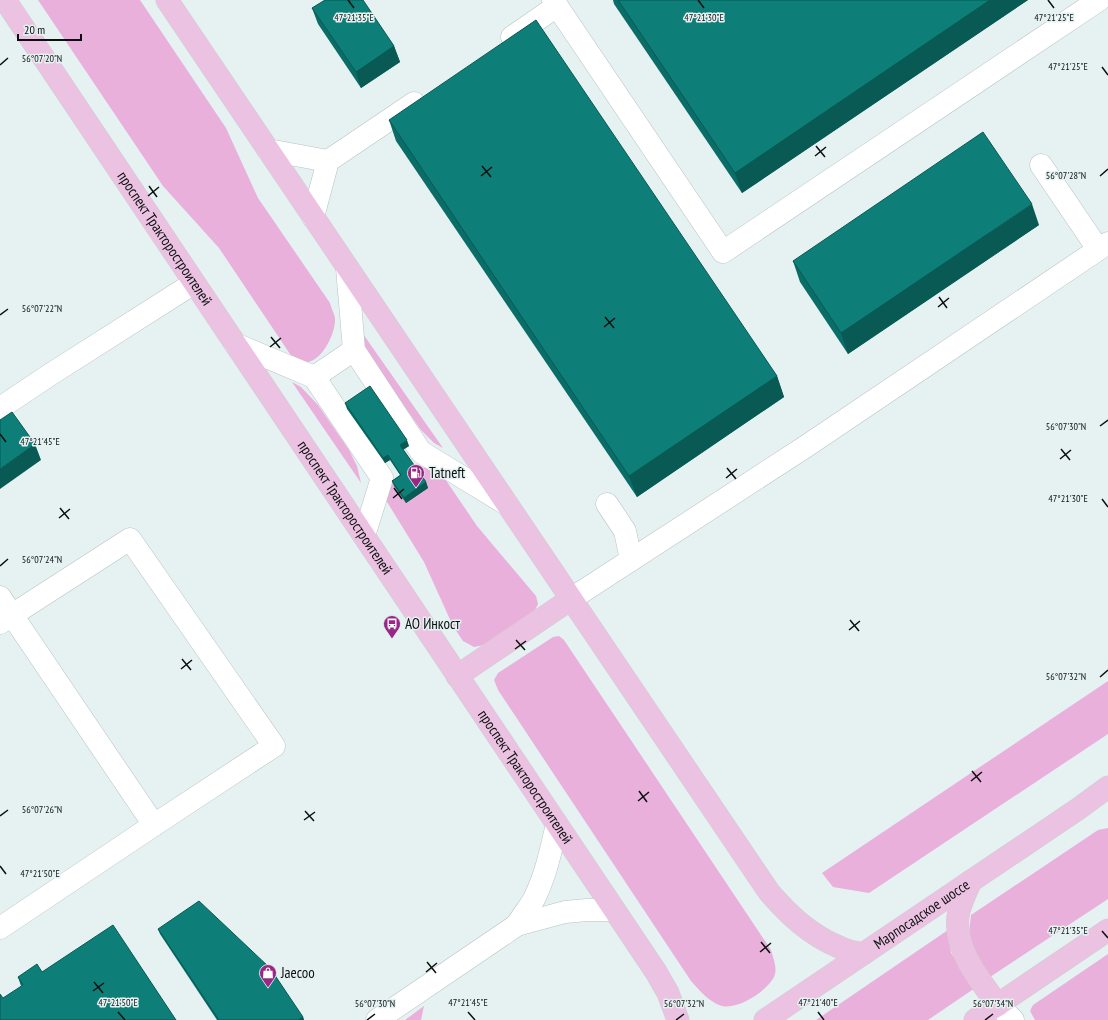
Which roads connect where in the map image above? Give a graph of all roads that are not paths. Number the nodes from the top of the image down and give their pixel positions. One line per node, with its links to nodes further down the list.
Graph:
1 (5, 0): 13 (main road, проспект Тракторостроителей)
2 (167, 0): 7 (main road)
3 (1099, 0): 4 (lane)
4 (555, 3): 5 (lane)
5 (495, 48)
6 (431, 92): 8 (lane)
7 (268, 150): 8 (lane); 10 (main road)
8 (328, 161): 10 (lane)
9 (1041, 165): 11 (lane)
10 (313, 217): 12 (main road)
11 (1103, 246): 23 (lane)
12 (347, 268): 15 (lane); 21 (main road)
13 (194, 283): 14 (main road, проспект Тракторостроителей); 17 (lane)
14 (235, 344): 16 (lane); 22 (main road, проспект Тракторостроителей)
15 (354, 350): 16 (lane); 18 (lane)
16 (314, 377): 19 (lane)
17 (0, 408)
18 (421, 452): 19 (lane); 21 (lane)
19 (382, 478): 22 (lane)
20 (607, 504): 23 (lane)
21 (508, 505): 24 (main road)
22 (364, 536): 26 (main road, проспект Тракторостроителей)
23 (631, 560): 24 (lane)
24 (571, 599): 26 (main road); 37 (main road)
25 (4, 612): 31 (lane); 31 (lane)
26 (457, 676): 30 (main road, проспект Тракторостроителей)
27 (1108, 787): 29 (main road, Марпосадское шоссе)
28 (1108, 803): 29 (main road, Марпосадское шоссе)
29 (1078, 809): 32 (main road, Марпосадское шоссе)
30 (557, 824): 33 (main road, проспект Тракторостроителей); 34 (lane)
31 (154, 825): 35 (lane)
32 (971, 881): 37 (main road, Марпосадское шоссе); 38 (main road)
33 (614, 910): 34 (lane); 40 (main road, проспект Тракторостроителей)
34 (517, 925): 39 (lane)
35 (0, 928)
36 (1108, 930): 38 (main road)
37 (863, 954): 41 (main road, Марпосадское шоссе)
38 (998, 1005): 42 (main road); 43 (lane)
39 (377, 1020)
40 (678, 1020)
41 (765, 1020)
42 (975, 1020)
43 (1013, 1020)

